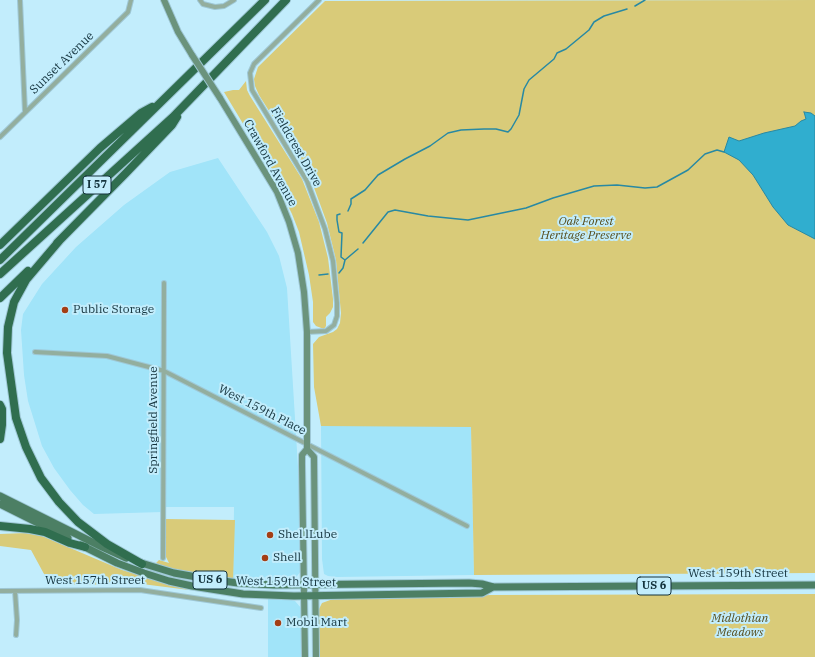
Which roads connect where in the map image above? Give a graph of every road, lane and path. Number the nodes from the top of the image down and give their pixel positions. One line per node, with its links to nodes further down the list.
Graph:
1 (20, 0): 11 (street)
2 (131, 0): 11 (street, Sunset Avenue)
3 (164, 0): 19 (main road, Crawford Avenue, bridge)
4 (200, 0): 5 (street)
5 (234, 0)
6 (265, 0): 10 (highway, I 57)
7 (286, 0): 9 (highway, I 57)
8 (318, 0): 19 (street, Fieldcrest Drive)
9 (192, 96): 13 (highway); 16 (highway, I 57)
10 (161, 102): 14 (highway); 15 (highway, I 57)
11 (25, 112): 12 (street, Sunset Avenue)
12 (0, 137)
13 (60, 240): 18 (highway); 31 (highway)
14 (0, 244)
15 (0, 260)
16 (0, 274)
17 (164, 283): 21 (street, Springfield Avenue)
18 (0, 298)
19 (307, 332): 24 (main road, Crawford Avenue)
20 (35, 352): 21 (street, West 159th Place)
21 (164, 371): 24 (street, West 159th Place); 30 (street, Springfield Avenue)
22 (0, 405): 23 (highway)
23 (0, 439)
24 (307, 447): 28 (street, West 159th Place); 33 (main road, Crawford Avenue); 34 (main road, Crawford Avenue)
25 (0, 496): 31 (main road, West 159th Street / US 6)
26 (0, 504): 29 (main road, West 159th Street / US 6)
27 (0, 526): 29 (highway)
28 (467, 526)
29 (85, 547): 38 (main road, West 159th Street / US 6)
30 (163, 558)
31 (142, 564): 33 (main road, West 159th Street / US 6)
32 (815, 584): 35 (main road, West 159th Street / US 6)
33 (304, 585): 34 (main road, West 159th Street / US 6); 38 (main road, Crawford Avenue)
34 (316, 585): 35 (main road, West 159th Street / US 6); 39 (main road, Crawford Avenue)
35 (493, 587): 39 (main road, West 159th Street / US 6)
36 (0, 591): 37 (street, West 157th Street)
37 (15, 591): 40 (street, West 157th Street); 41 (street)
38 (304, 596): 39 (main road, West 159th Street / US 6); 42 (main road, Crawford Avenue)
39 (316, 596): 43 (main road, Crawford Avenue)
40 (261, 608)
41 (16, 635)
42 (304, 657)
43 (316, 657)

